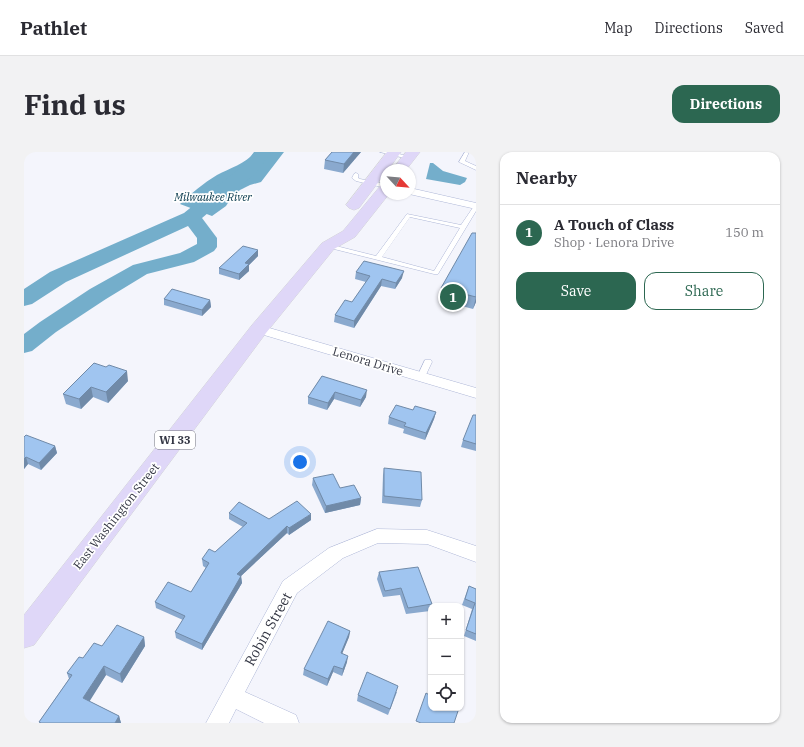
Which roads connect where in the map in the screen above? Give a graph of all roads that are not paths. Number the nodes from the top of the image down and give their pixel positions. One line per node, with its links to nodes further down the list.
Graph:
1 (467, 152): 5 (lane)
2 (390, 153): 3 (lane); 7 (main road, East Washington Street / WI 33)
3 (411, 155): 4 (main road)
4 (404, 164)
5 (476, 168)
6 (356, 175): 7 (lane)
7 (370, 183): 8 (lane); 14 (main road, East Washington Street / WI 33)
8 (380, 186)
9 (416, 192): 11 (street)
10 (380, 195): 14 (main road, East Washington Street / WI 33)
11 (476, 207): 13 (lane)
12 (476, 223): 13 (lane)
13 (465, 224): 15 (lane); 15 (lane)
14 (328, 246): 15 (lane); 16 (main road, East Washington Street / WI 33)
15 (378, 258)
16 (259, 329): 18 (street, Lenora Drive); 21 (main road, East Washington Street / WI 33)
17 (428, 362): 18 (lane)
18 (421, 377): 19 (street, Lenora Drive)
19 (476, 393)
20 (476, 554): 22 (street, Robin Street)
21 (24, 636)
22 (231, 696): 23 (street, Robin Street); 24 (street)
23 (217, 723)
24 (288, 723)

